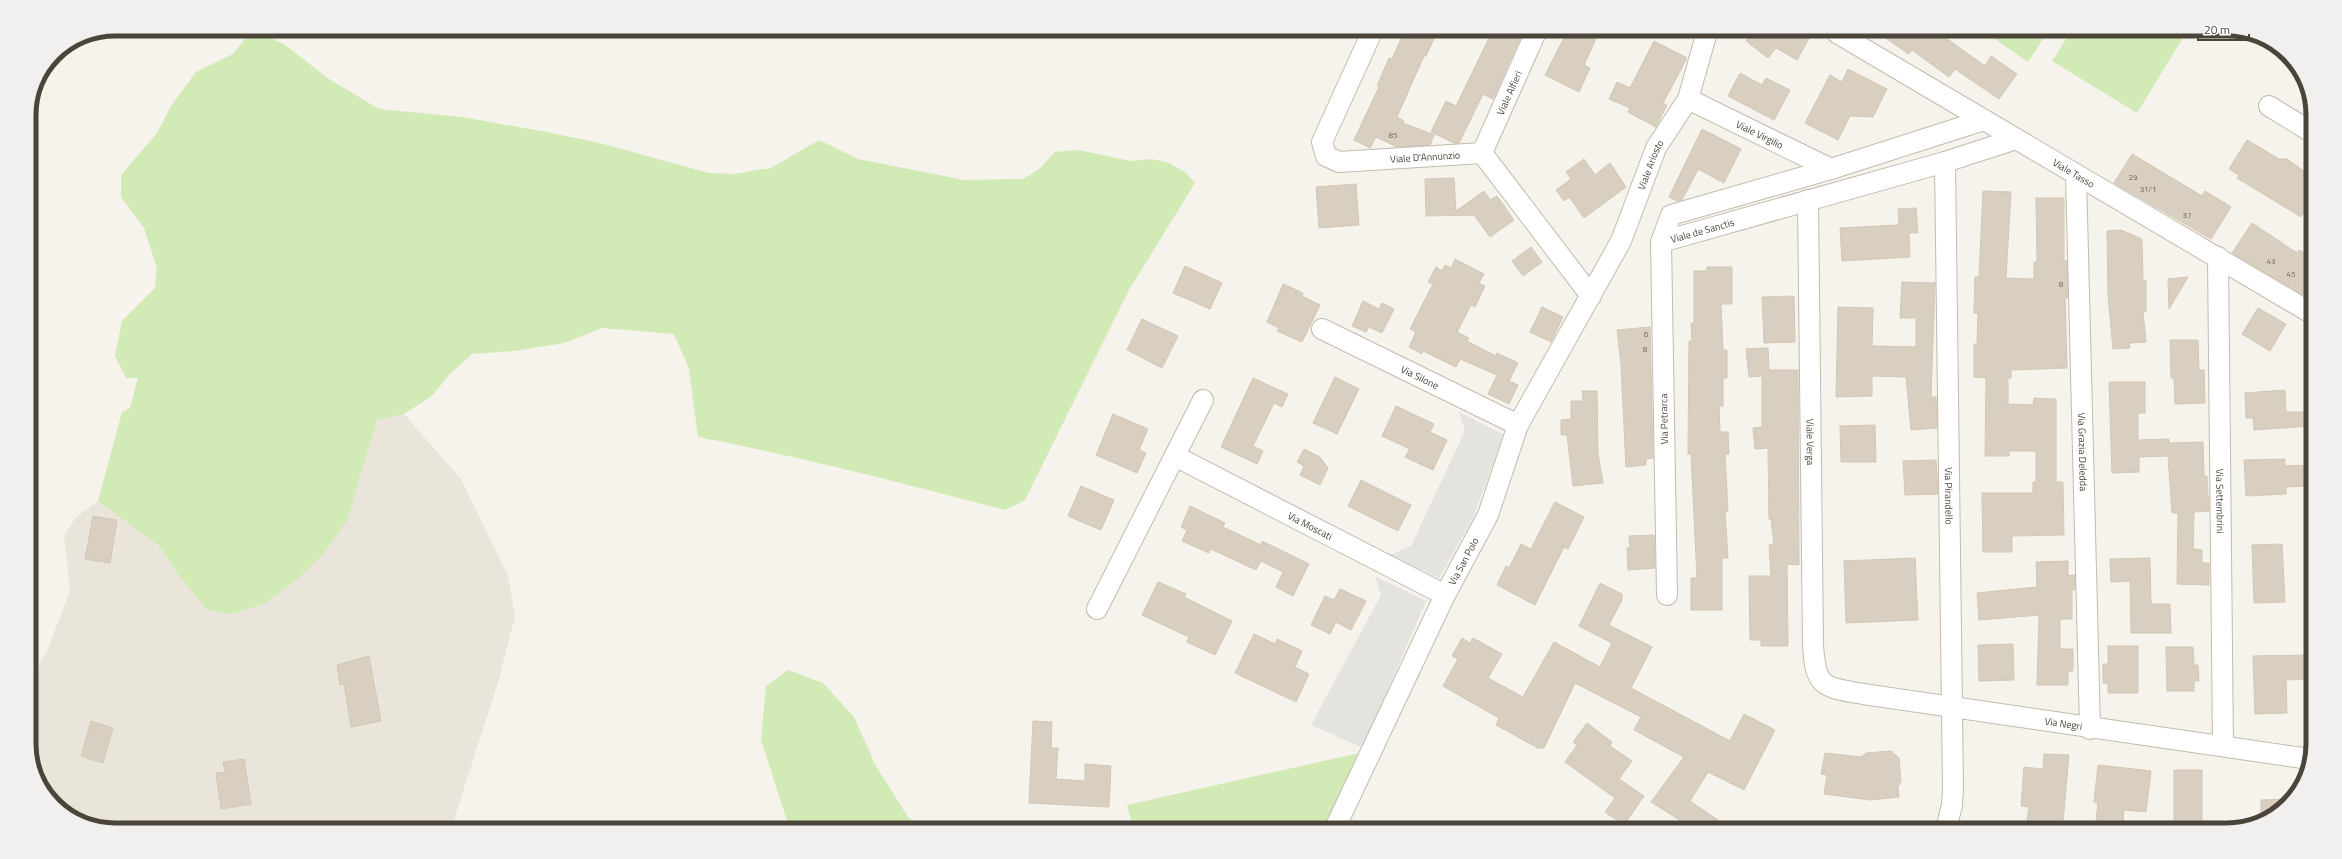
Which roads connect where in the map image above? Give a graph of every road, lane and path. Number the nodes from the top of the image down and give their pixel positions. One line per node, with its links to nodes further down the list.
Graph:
1 (1370, 36): 10 (street, Viale D'Annunzio)
2 (1534, 36): 10 (street, Viale Alfieri)
3 (1706, 36): 5 (street, Viale Ariosto)
4 (1841, 36): 7 (street, Viale Tasso)
5 (1688, 99): 12 (street, Viale Virgilio); 17 (street, Viale Ariosto)
6 (2269, 106): 8 (street)
7 (1984, 120): 9 (street, Viale Tasso); 12 (street, Viale de Sanctis)
8 (2306, 129)
9 (2016, 139): 11 (street, Viale de Sanctis); 13 (street, Viale Tasso)
10 (1482, 153): 17 (street)
11 (1945, 162): 14 (street, Viale de Sanctis); 27 (street, Via Pirandello)
12 (1831, 169): 15 (street, Viale de Sanctis)
13 (2076, 175): 16 (street, Viale Tasso); 28 (street, Via Grazia Deledda)
14 (1808, 200): 15 (street, Viale de Sanctis); 26 (street, Viale Verga)
15 (1661, 242): 24 (street, Via Petrarca)
16 (2218, 257): 18 (street, Viale Tasso); 29 (street, Via Settembrini)
17 (1591, 296): 21 (street, Via San Polo)
18 (2306, 309)
19 (1322, 329): 21 (street, Via Silone)
20 (1203, 400): 22 (street)
21 (1518, 425): 23 (street, Via San Polo)
22 (1175, 456): 23 (street, Via Moscati); 25 (street)
23 (1445, 595): 31 (street, Via San Polo)
24 (1667, 595)
25 (1097, 609)
26 (1821, 682): 27 (street, Via Negri)
27 (1952, 706): 28 (street, Via Negri); 32 (street, Via Pirandello)
28 (2090, 729): 29 (street, Via Negri)
29 (2223, 746): 30 (street, Via Negri)
30 (2304, 758)
31 (1337, 823)
32 (1948, 823)

